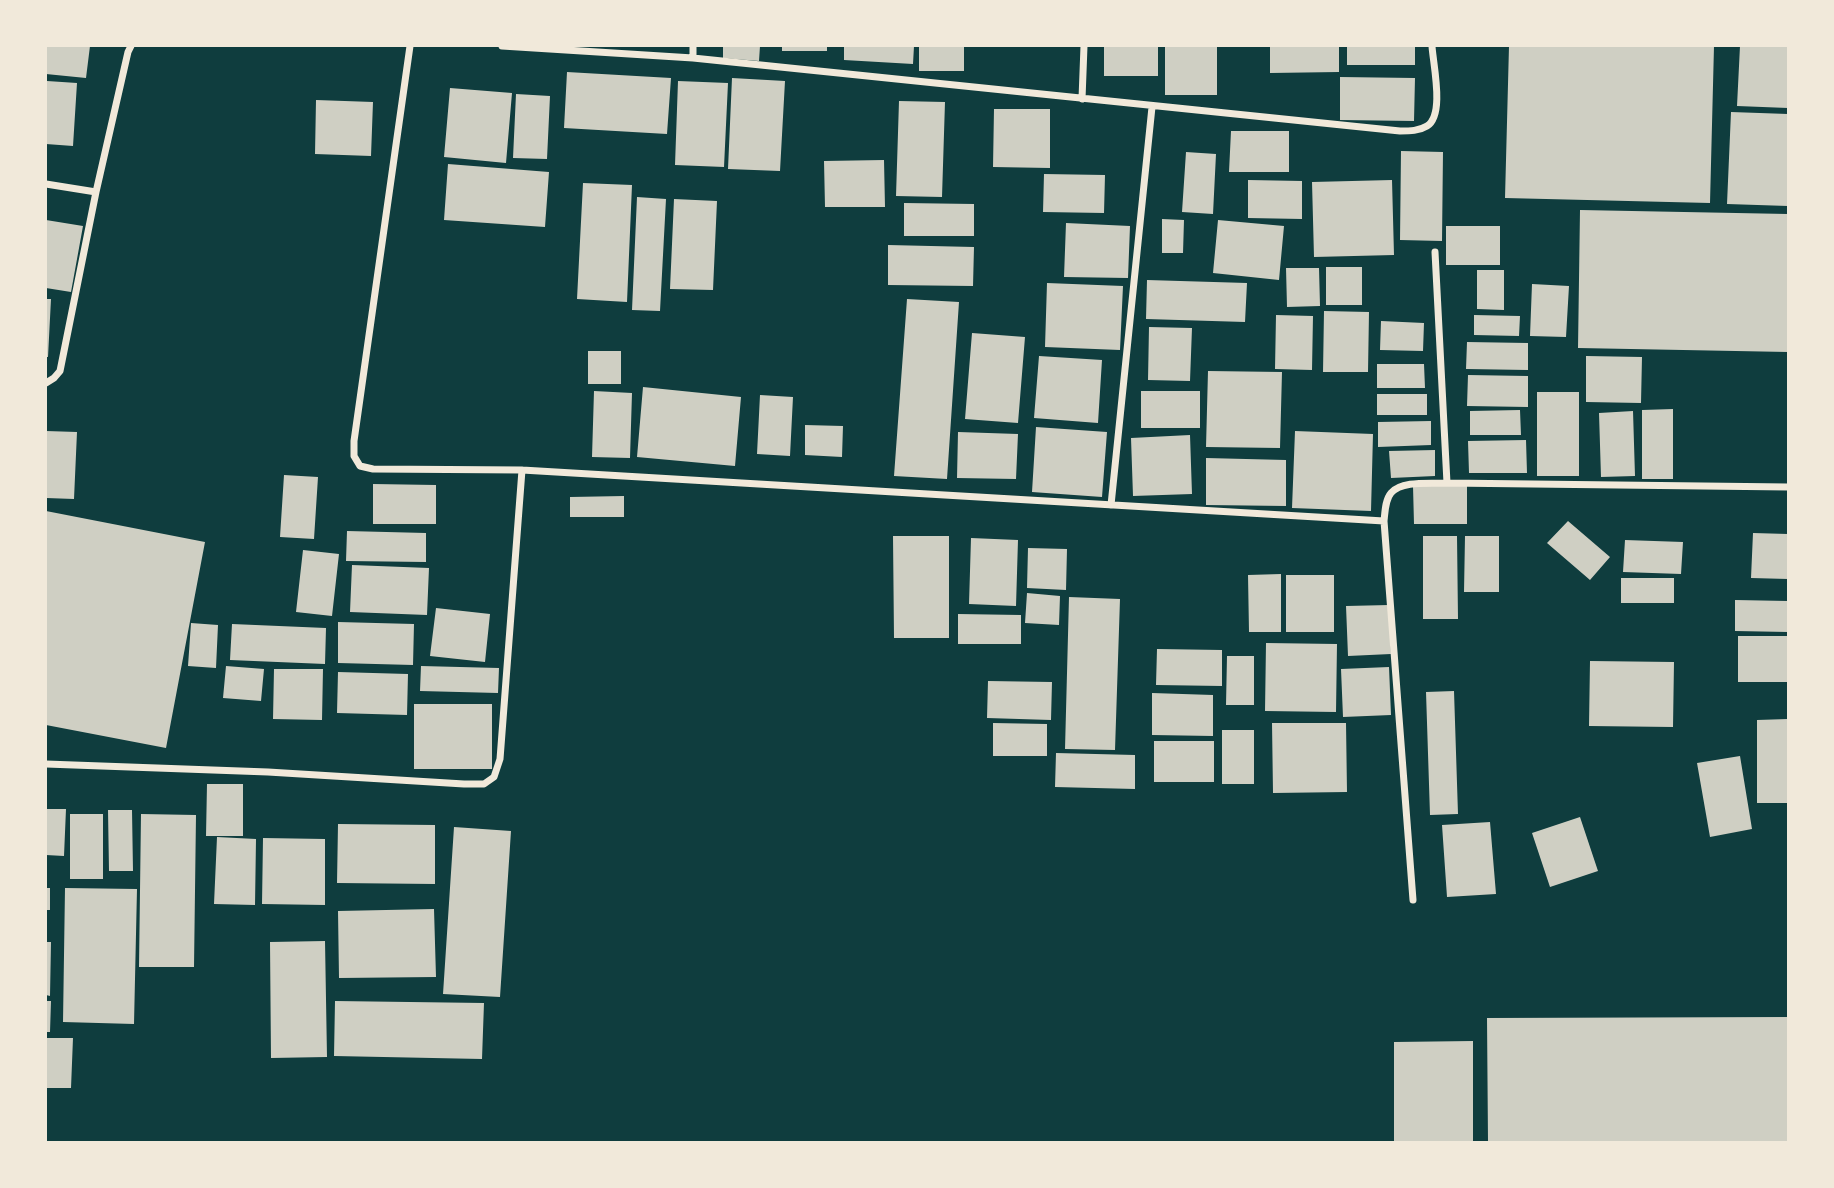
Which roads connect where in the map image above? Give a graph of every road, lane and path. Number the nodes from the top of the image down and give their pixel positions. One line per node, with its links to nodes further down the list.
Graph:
1 (131, 46): 11 (street)
2 (410, 46): 14 (street)
3 (502, 46): 7 (street)
4 (693, 46): 7 (street)
5 (1084, 46): 8 (street)
6 (1432, 46): 9 (street)
7 (693, 58): 8 (street)
8 (1082, 99): 9 (street)
9 (1152, 107): 17 (street)
10 (46, 184): 11 (street)
11 (96, 192): 13 (street)
12 (1435, 252): 15 (street)
13 (46, 383)
14 (522, 470): 17 (street); 19 (street)
15 (1447, 482): 16 (street); 18 (street)
16 (1788, 487)
17 (1111, 505): 18 (street)
18 (1384, 521): 20 (street)
19 (46, 764)
20 (1413, 900)

